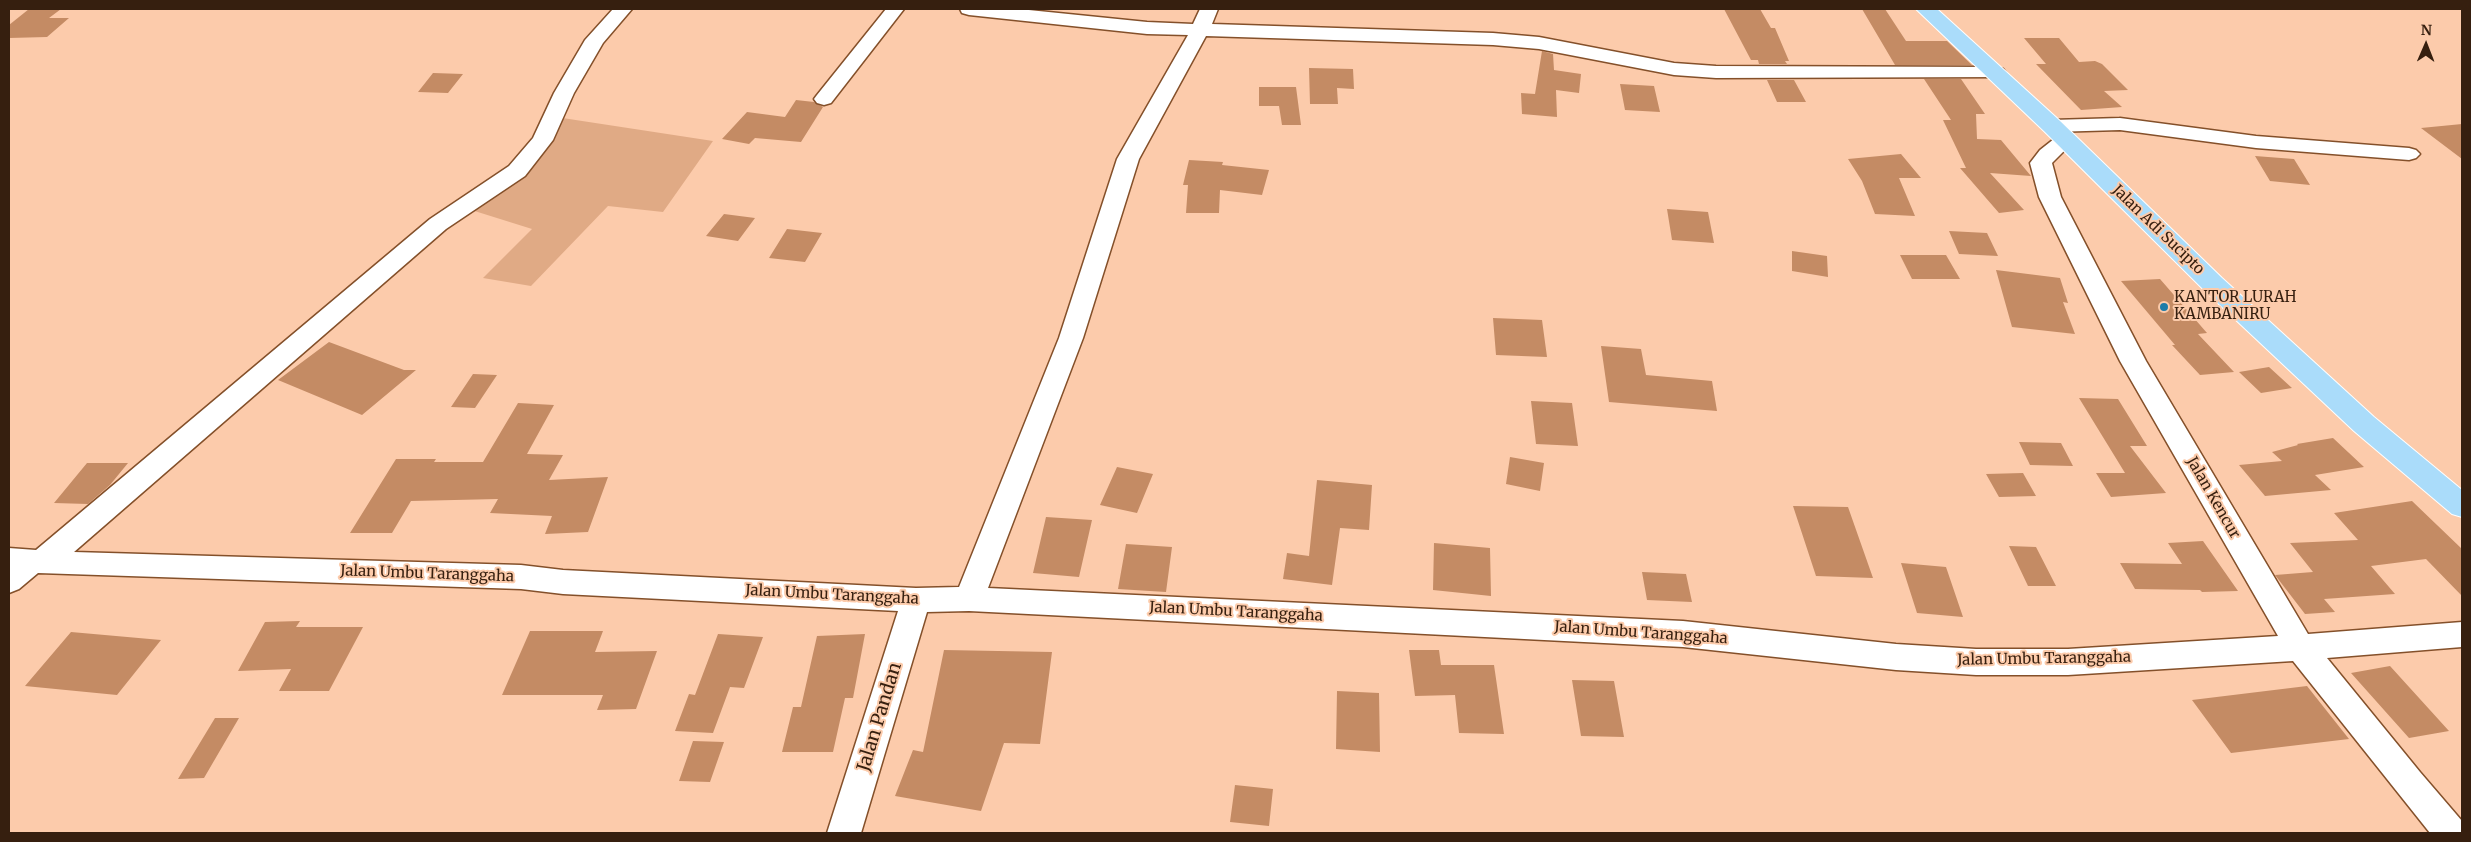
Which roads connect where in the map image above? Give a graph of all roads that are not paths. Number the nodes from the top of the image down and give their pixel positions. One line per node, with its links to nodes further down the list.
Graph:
1 (623, 9): 11 (street)
2 (895, 9): 7 (street)
3 (969, 9): 5 (street)
4 (1926, 9): 6 (highway, Jalan Adi Sucipto)
5 (1204, 19): 6 (street); 13 (street)
6 (1996, 73): 8 (highway, Jalan Adi Sucipto)
7 (824, 99)
8 (2059, 133): 9 (street); 10 (highway, Jalan Adi Sucipto); 16 (street, Jalan Kencur)
9 (2409, 154)
10 (2462, 506)
11 (27, 561): 12 (street); 14 (street, Jalan Umbu Taranggaha)
12 (9, 581)
13 (969, 599): 14 (street, Jalan Umbu Taranggaha); 16 (street, Jalan Umbu Taranggaha)
14 (916, 600): 17 (street, Jalan Pandan)
15 (2462, 634): 16 (street, Jalan Umbu Taranggaha)
16 (2300, 647): 18 (street, Jalan Kencur)
17 (844, 833)
18 (2451, 833)

